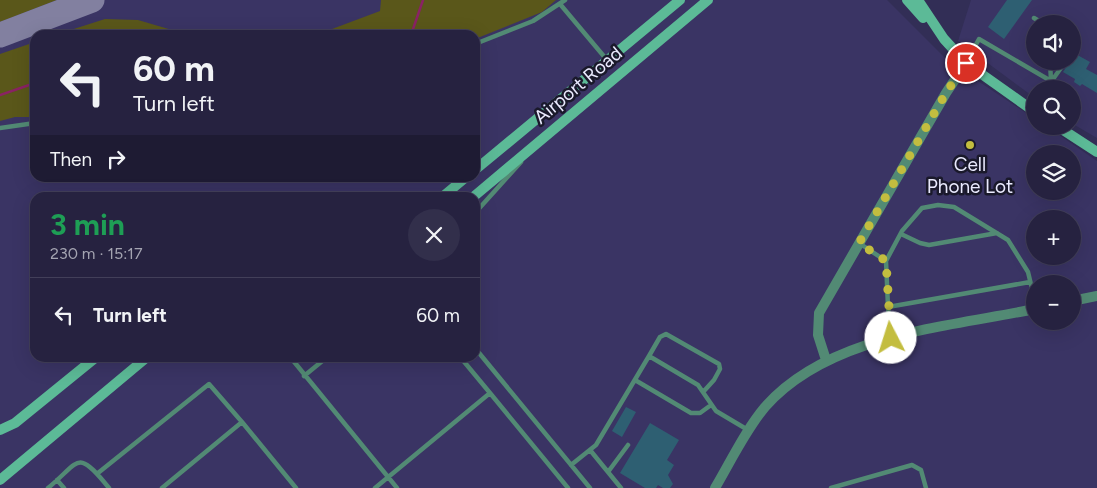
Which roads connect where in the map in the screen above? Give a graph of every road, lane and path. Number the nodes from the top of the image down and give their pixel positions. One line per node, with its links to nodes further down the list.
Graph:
1 (680, 0): 9 (main road, Airport Road)
2 (708, 0): 15 (main road, Airport Road)
3 (907, 0): 7 (main road)
4 (918, 0): 7 (main road)
5 (925, 0): 7 (main road)
6 (562, 2): 8 (lane); 9 (lane)
7 (944, 39): 10 (main road)
8 (480, 42)
9 (608, 61): 18 (main road, Airport Road)
10 (966, 63): 11 (lane); 12 (main road); 25 (street)
11 (1049, 80)
12 (1026, 104)
13 (30, 124): 14 (lane)
14 (0, 128)
15 (550, 132): 21 (main road, Airport Road); 22 (lane)
16 (1071, 135): 17 (main road)
17 (1097, 152)
18 (480, 166)
19 (460, 182): 20 (main road)
20 (448, 192)
21 (479, 192)
22 (480, 208)
23 (997, 233): 24 (lane); 24 (lane); 27 (lane)
24 (901, 234): 26 (lane)
25 (859, 243): 26 (lane); 36 (street)
26 (886, 261): 31 (lane)
27 (1027, 275)
28 (1026, 283): 31 (lane)
29 (1097, 296): 30 (street)
30 (1081, 299)
31 (888, 308): 33 (lane)
32 (1026, 311): 33 (street)
33 (891, 338): 36 (street)
34 (480, 354): 54 (lane)
35 (649, 356): 43 (lane); 44 (lane); 44 (lane)
36 (826, 360): 50 (street)
37 (90, 362): 48 (main road)
38 (141, 362): 58 (main road)
39 (294, 362): 42 (lane)
40 (321, 362): 42 (lane)
41 (464, 362): 45 (lane)
42 (304, 376): 57 (lane)
43 (634, 380): 46 (lane); 53 (lane)
44 (704, 391): 46 (lane)
45 (490, 393): 57 (lane); 67 (lane)
46 (712, 405): 50 (lane)
47 (242, 422): 56 (lane); 63 (lane); 64 (lane)
48 (15, 424): 49 (main road); 51 (lane)
49 (0, 430)
50 (749, 430): 70 (street)
51 (0, 436)
52 (628, 446): 55 (lane)
53 (590, 450): 54 (lane); 55 (lane)
54 (571, 465): 68 (lane)
55 (608, 472): 69 (lane)
56 (98, 473): 59 (lane); 62 (lane)
57 (388, 477): 65 (lane); 66 (lane)
58 (0, 480)
59 (57, 480): 60 (lane); 61 (lane)
60 (48, 488)
61 (64, 488)
62 (110, 488)
63 (162, 488)
64 (296, 488)
65 (375, 488)
66 (397, 488)
67 (568, 488)
68 (590, 488)
69 (622, 488)
70 (715, 488)
71 (831, 488): 72 (lane)
72 (926, 488)

